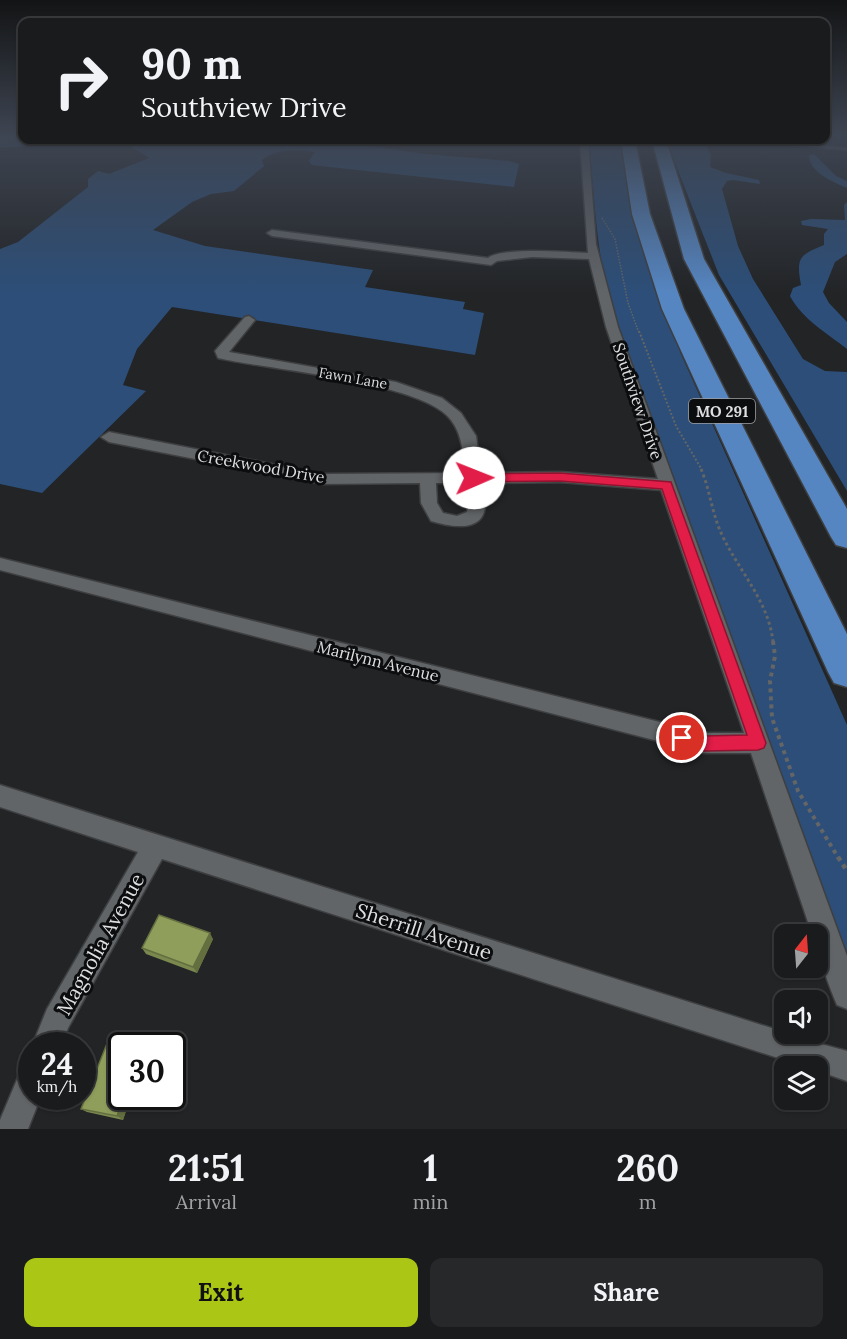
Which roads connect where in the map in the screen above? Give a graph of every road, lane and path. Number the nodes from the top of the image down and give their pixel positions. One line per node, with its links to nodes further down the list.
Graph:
1 (588, 188): 6 (street, Southview Drive)
2 (636, 188): 14 (highway, MO 291)
3 (673, 188): 12 (highway, MO 291)
4 (600, 210): 18 (path)
5 (272, 233): 6 (street)
6 (593, 256): 11 (street, Southview Drive)
7 (249, 320): 9 (street, Fawn Lane)
8 (108, 437): 10 (street, Creekwood Drive)
9 (474, 478): 10 (street, Creekwood Drive); 10 (street); 11 (street, Creekwood Drive)
10 (428, 479)
11 (667, 485): 15 (street, Southview Drive)
12 (847, 537)
13 (0, 564): 15 (street, Marilynn Avenue)
14 (847, 672)
15 (758, 743): 19 (street, Southview Drive)
16 (0, 796): 17 (street, Sherrill Avenue)
17 (156, 845): 20 (street, Magnolia Avenue); 21 (street, Sherrill Avenue)
18 (847, 872)
19 (847, 995)
20 (52, 1032)
21 (847, 1066)
22 (20, 1110): 23 (street)
23 (12, 1129)

